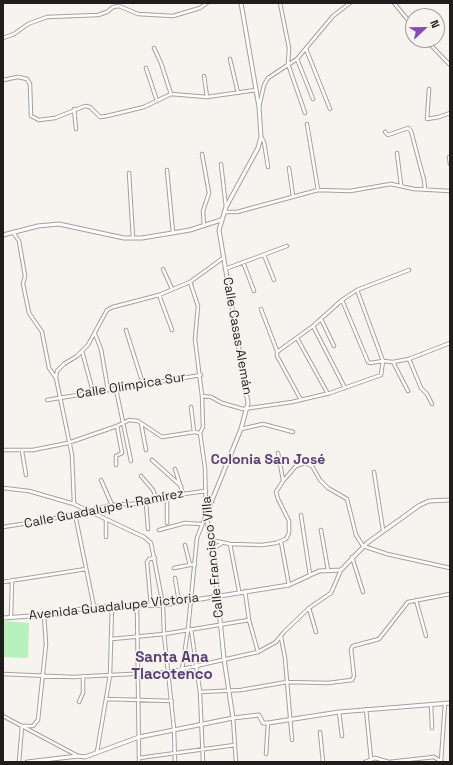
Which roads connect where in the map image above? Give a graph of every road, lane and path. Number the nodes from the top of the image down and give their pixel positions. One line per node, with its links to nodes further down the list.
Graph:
1 (124, 3): 7 (street)
2 (207, 3): 7 (street)
3 (242, 3): 21 (street, Calle Casas Alemán)
4 (280, 3): 15 (street)
5 (350, 3): 12 (street)
6 (394, 3): 8 (street)
7 (122, 7): 9 (street)
8 (405, 16)
9 (3, 38)
10 (154, 48): 23 (street)
11 (434, 48): 16 (street)
12 (306, 49): 14 (street); 28 (street)
13 (230, 59): 22 (street)
14 (297, 59): 15 (street); 25 (street)
15 (288, 64): 27 (street); 30 (street)
16 (450, 65)
17 (146, 68): 26 (street)
18 (204, 76): 24 (street)
19 (3, 80): 29 (street)
20 (429, 89): 31 (street)
21 (256, 90): 22 (street); 27 (street, Calle Casas Alemán)
22 (238, 93): 24 (street)
23 (171, 94): 24 (street); 26 (street)
24 (207, 97)
25 (313, 99)
26 (157, 101): 29 (street)
27 (259, 107): 35 (street, Calle Casas Alemán)
28 (330, 109)
29 (74, 110): 33 (street)
30 (305, 113)
31 (450, 113)
32 (307, 124): 47 (street)
33 (76, 129)
34 (386, 132): 46 (street)
35 (261, 137): 41 (street); 50 (street, Calle Casas Alemán)
36 (397, 153): 45 (street)
37 (202, 154): 53 (street)
38 (449, 157): 40 (street)
39 (221, 164): 50 (street)
40 (450, 164)
41 (268, 167)
42 (290, 168): 49 (street)
43 (167, 170): 55 (street)
44 (129, 173): 57 (street)
45 (401, 185): 46 (street); 47 (street)
46 (425, 189): 48 (street)
47 (318, 190): 49 (street)
48 (450, 191)
49 (293, 196): 51 (street)
50 (226, 207): 51 (street, Calle Casas Alemán)
51 (224, 212): 52 (street, Calle Casas Alemán)
52 (221, 220): 53 (street); 60 (street, Calle Casas Alemán)
53 (204, 226): 55 (street)
54 (13, 232): 56 (street); 57 (street); 87 (street)
55 (173, 234): 57 (street)
56 (3, 235)
57 (133, 238)
58 (287, 246): 59 (street)
59 (264, 255): 61 (street); 65 (street)
60 (223, 258): 63 (street, Calle Casas Alemán); 66 (street)
61 (243, 262): 63 (street); 69 (street)
62 (164, 269): 67 (street)
63 (226, 269): 101 (street, Calle Casas Alemán)
64 (409, 270): 68 (street)
65 (274, 280)
66 (190, 282): 67 (street); 86 (street, Calle Francisco Villa)
67 (172, 289): 70 (street)
68 (357, 290): 71 (street); 84 (street)
69 (254, 291)
70 (159, 295): 76 (street); 77 (street)
71 (342, 300): 73 (street); 84 (street)
72 (260, 309): 82 (street)
73 (321, 319): 74 (street); 80 (street)
74 (313, 326): 78 (street); 90 (street)
75 (126, 330): 88 (street)
76 (172, 330)
77 (95, 334): 81 (street); 91 (street)
78 (297, 338): 82 (street); 94 (street)
79 (450, 343): 83 (street)
80 (334, 346)
81 (82, 350): 87 (street); 92 (street)
82 (277, 352): 98 (street)
83 (410, 359): 85 (street); 99 (street)
84 (383, 361): 85 (street); 90 (street)
85 (393, 362): 93 (street)
86 (201, 375): 88 (street, Calle Olímpica Sur); 95 (street, Calle Francisco Villa)
87 (56, 378): 96 (street)
88 (143, 384): 89 (street, Calle Olímpica Sur)
89 (116, 388): 91 (street, Calle Olímpica Sur); 102 (street)
90 (345, 388): 94 (street)
91 (108, 390): 92 (street, Calle Olímpica Sur)
92 (93, 392): 96 (street, Calle Olímpica Sur)
93 (408, 392)
94 (328, 394): 98 (street)
95 (202, 396): 101 (street); 108 (street, Calle Francisco Villa)
96 (60, 397): 97 (street, Calle Olímpica Sur); 109 (street)
97 (47, 400)
98 (301, 400): 101 (street)
99 (432, 404)
100 (191, 408): 106 (street)
101 (248, 408): 105 (street, Calle Casas Alemán)
102 (124, 422): 103 (street); 104 (street); 115 (street)
103 (141, 423): 106 (street); 111 (street)
104 (117, 426): 109 (street); 116 (street)
105 (241, 429): 107 (street); 136 (street, Calle Casas Alemán)
106 (194, 432): 108 (street)
107 (293, 432)
108 (200, 433): 125 (street, Calle Francisco Villa)
109 (68, 442): 112 (street); 131 (street)
110 (3, 450): 112 (street)
111 (146, 450)
112 (22, 451): 119 (street)
113 (278, 453): 122 (street)
114 (152, 460): 123 (street)
115 (132, 461)
116 (116, 465)
117 (175, 469): 123 (street)
118 (374, 472): 144 (street)
119 (26, 475)
120 (141, 476): 128 (street)
121 (101, 480): 132 (street)
122 (283, 481): 147 (street); 151 (street)
123 (181, 486): 126 (street)
124 (3, 488): 131 (street)
125 (206, 491): 126 (street, Calle Guadalupe I. Ramírez); 136 (street, Calle Francisco Villa)
126 (183, 494): 127 (street, Calle Guadalupe I. Ramírez)
127 (167, 497): 128 (street, Calle Guadalupe I. Ramírez); 138 (street)
128 (158, 500): 130 (street, Calle Guadalupe I. Ramírez)
129 (450, 500): 144 (street)
130 (146, 503): 132 (street, Calle Guadalupe I. Ramírez); 141 (street)
131 (74, 504): 133 (street)
132 (112, 505): 133 (street, Calle Guadalupe I. Ramírez)
133 (88, 510): 134 (street, Calle Guadalupe I. Ramírez); 137 (street)
134 (75, 514): 140 (street, Calle Guadalupe I. Ramírez); 159 (street)
135 (302, 515): 162 (street)
136 (206, 516): 139 (street, Calle Casas Alemán); 146 (street, Calle Francisco Villa)
137 (106, 519): 145 (street); 154 (street)
138 (167, 523)
139 (201, 524): 142 (street); 155 (street, Calle Casas Alemán)
140 (3, 528)
141 (148, 530)
142 (159, 530)
143 (321, 530): 160 (street)
144 (383, 530): 151 (street)
145 (106, 537)
146 (211, 540): 148 (street); 152 (street, Calle Francisco Villa)
147 (281, 542): 149 (street); 166 (street)
148 (223, 543): 149 (street); 152 (street)
149 (230, 544): 168 (street)
150 (185, 545): 156 (street)
151 (364, 546): 153 (street); 158 (street)
152 (213, 550): 171 (street, Calle Francisco Villa)
153 (352, 556): 161 (street); 169 (street)
154 (155, 558): 175 (street); 178 (street)
155 (195, 564): 156 (street); 172 (street, Calle Casas Alemán)
156 (190, 565): 157 (street)
157 (174, 568)
158 (450, 568)
159 (86, 569): 164 (street); 179 (street)
160 (328, 570): 161 (street, Avenida Guadalupe Victoria); 162 (street, Avenida Guadalupe Victoria)
161 (341, 570): 180 (street)
162 (310, 575): 166 (street, Avenida Guadalupe Victoria)
163 (175, 578): 174 (street)
164 (12, 580): 165 (street); 182 (street)
165 (3, 582)
166 (289, 585): 167 (street, Avenida Guadalupe Victoria)
167 (245, 591): 168 (street, Avenida Guadalupe Victoria); 184 (street)
168 (239, 592): 171 (street, Avenida Guadalupe Victoria)
169 (363, 592)
170 (450, 594): 173 (street)
171 (218, 596): 172 (street, Avenida Guadalupe Victoria); 185 (street, Calle Francisco Villa)
172 (191, 600): 174 (street, Avenida Guadalupe Victoria); 186 (street, Calle Casas Alemán)
173 (416, 600): 190 (street); 203 (street)
174 (178, 602): 175 (street, Avenida Guadalupe Victoria)
175 (163, 605): 178 (street, Avenida Guadalupe Victoria); 188 (street)
176 (112, 606): 177 (street, Avenida Guadalupe Victoria); 179 (street, Avenida Guadalupe Victoria); 192 (street)
177 (138, 606): 178 (street, Avenida Guadalupe Victoria); 189 (street)
178 (151, 606)
179 (94, 607): 181 (street, Avenida Guadalupe Victoria)
180 (309, 608): 187 (street); 191 (street)
181 (44, 615): 182 (street, Avenida Guadalupe Victoria); 200 (street)
182 (11, 617): 183 (street, Avenida Guadalupe Victoria)
183 (3, 618)
184 (249, 620): 185 (street); 193 (street)
185 (221, 624): 186 (street); 194 (street, Calle Francisco Villa)
186 (190, 629): 188 (street); 195 (street); 196 (street, Calle Casas Alemán)
187 (316, 632)
188 (164, 634): 189 (street); 197 (street)
189 (138, 636): 192 (street); 199 (street)
190 (426, 636)
191 (281, 637): 193 (street); 203 (street)
192 (112, 639): 201 (street)
193 (258, 652): 194 (street)
194 (224, 659): 195 (street); 204 (street, Calle Francisco Villa)
195 (196, 667): 196 (street); 205 (street)
196 (182, 670): 197 (street)
197 (169, 672): 199 (street); 208 (street)
198 (3, 674): 200 (street)
199 (139, 674): 201 (street); 207 (street)
200 (43, 675): 202 (street); 220 (street)
201 (110, 675): 202 (street); 206 (street)
202 (83, 676): 209 (street)
203 (287, 682): 204 (street); 217 (street)
204 (229, 691): 205 (street); 216 (street, Calle Francisco Villa)
205 (200, 692): 218 (street)
206 (107, 699): 207 (street); 229 (street)
207 (139, 700): 208 (street); 225 (street)
208 (172, 701): 222 (street)
209 (79, 702)
210 (445, 703): 211 (street); 212 (street); 246 (street)
211 (450, 703)
212 (431, 704): 213 (street); 221 (street)
213 (366, 709): 214 (street); 235 (street)
214 (339, 712): 217 (street); 224 (street)
215 (3, 716): 220 (street)
216 (233, 718): 218 (street); 219 (street); 227 (street, Calle Francisco Villa)
217 (291, 719): 219 (street); 226 (street)
218 (202, 723): 222 (street); 228 (street)
219 (268, 723): 231 (street)
220 (22, 726): 232 (street); 236 (street)
221 (432, 728)
222 (174, 729): 225 (street); 230 (street)
223 (320, 732): 243 (street)
224 (342, 736)
225 (139, 737): 229 (street); 234 (street)
226 (292, 740)
227 (235, 745): 228 (street); 242 (street, Calle Francisco Villa)
228 (202, 749): 230 (street); 241 (street)
229 (98, 752): 233 (street)
230 (175, 753): 234 (street); 240 (street)
231 (266, 754)
232 (78, 756): 233 (street); 237 (street)
233 (85, 757): 238 (street)
234 (139, 758): 239 (street)
235 (371, 759): 244 (street); 245 (street)
236 (19, 762)
237 (27, 762)
238 (84, 762)
239 (140, 762)
240 (175, 762)
241 (203, 762)
242 (236, 762)
243 (323, 762)
244 (365, 762)
245 (389, 762): 246 (street)
246 (442, 762)

